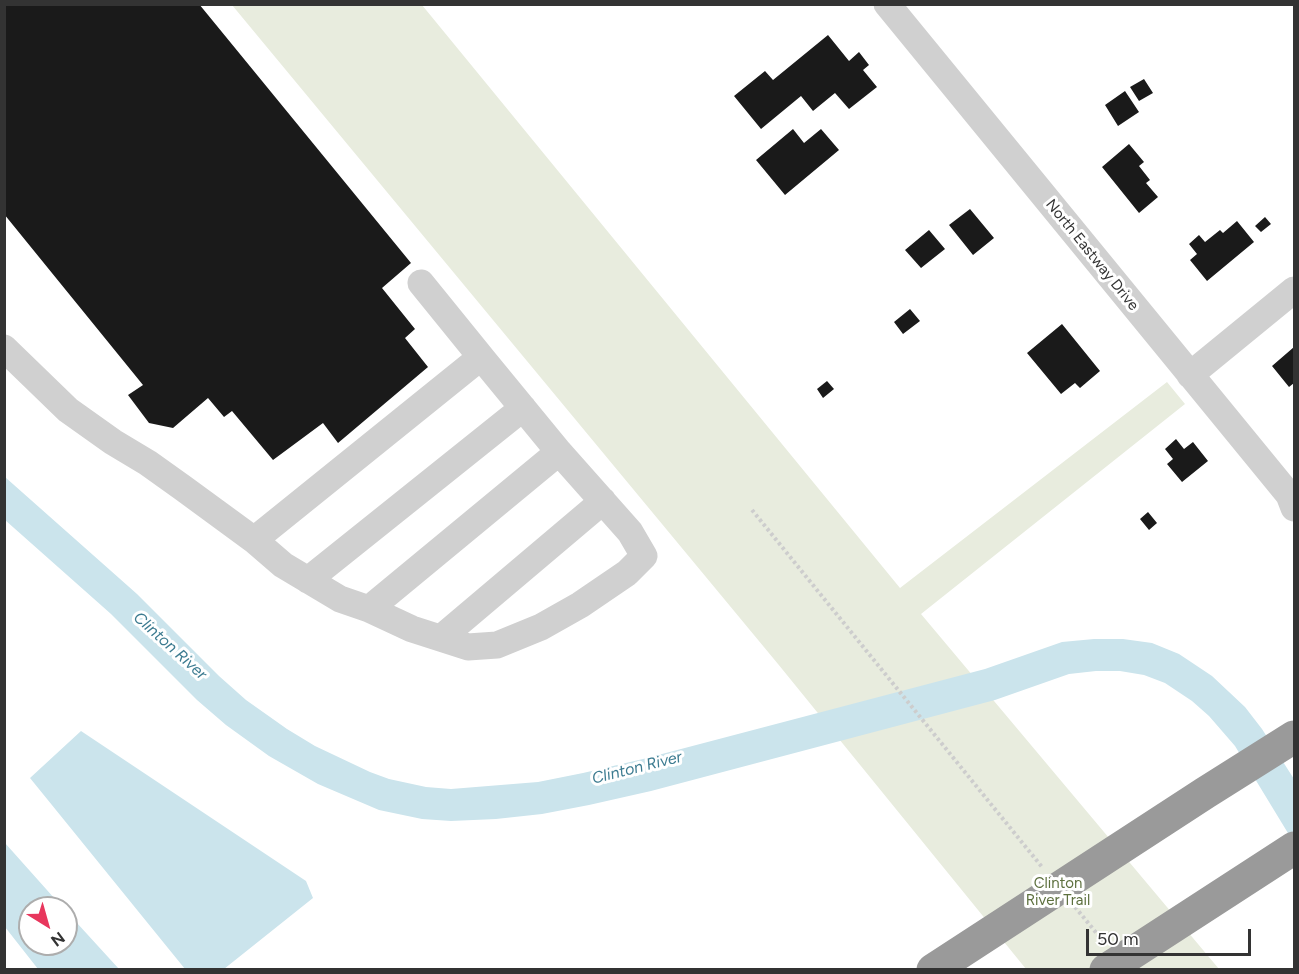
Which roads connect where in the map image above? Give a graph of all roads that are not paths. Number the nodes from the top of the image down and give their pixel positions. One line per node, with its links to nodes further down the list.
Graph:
1 (887, 4): 6 (street, North Eastway Drive)
2 (421, 283): 5 (street)
3 (1294, 290): 6 (street)
4 (4, 348): 11 (street)
5 (481, 357): 7 (street); 11 (street)
6 (1191, 375): 10 (street, North Eastway Drive)
7 (523, 408): 8 (street); 12 (street)
8 (559, 452): 9 (street); 13 (street)
9 (603, 501): 14 (street); 14 (street)
10 (1294, 508)
11 (254, 540): 12 (street)
12 (308, 580): 13 (street)
13 (369, 609): 14 (street)
14 (441, 638)
15 (1294, 737): 17 (highway)
16 (1294, 848): 18 (highway)
17 (933, 969)
18 (1106, 969)

